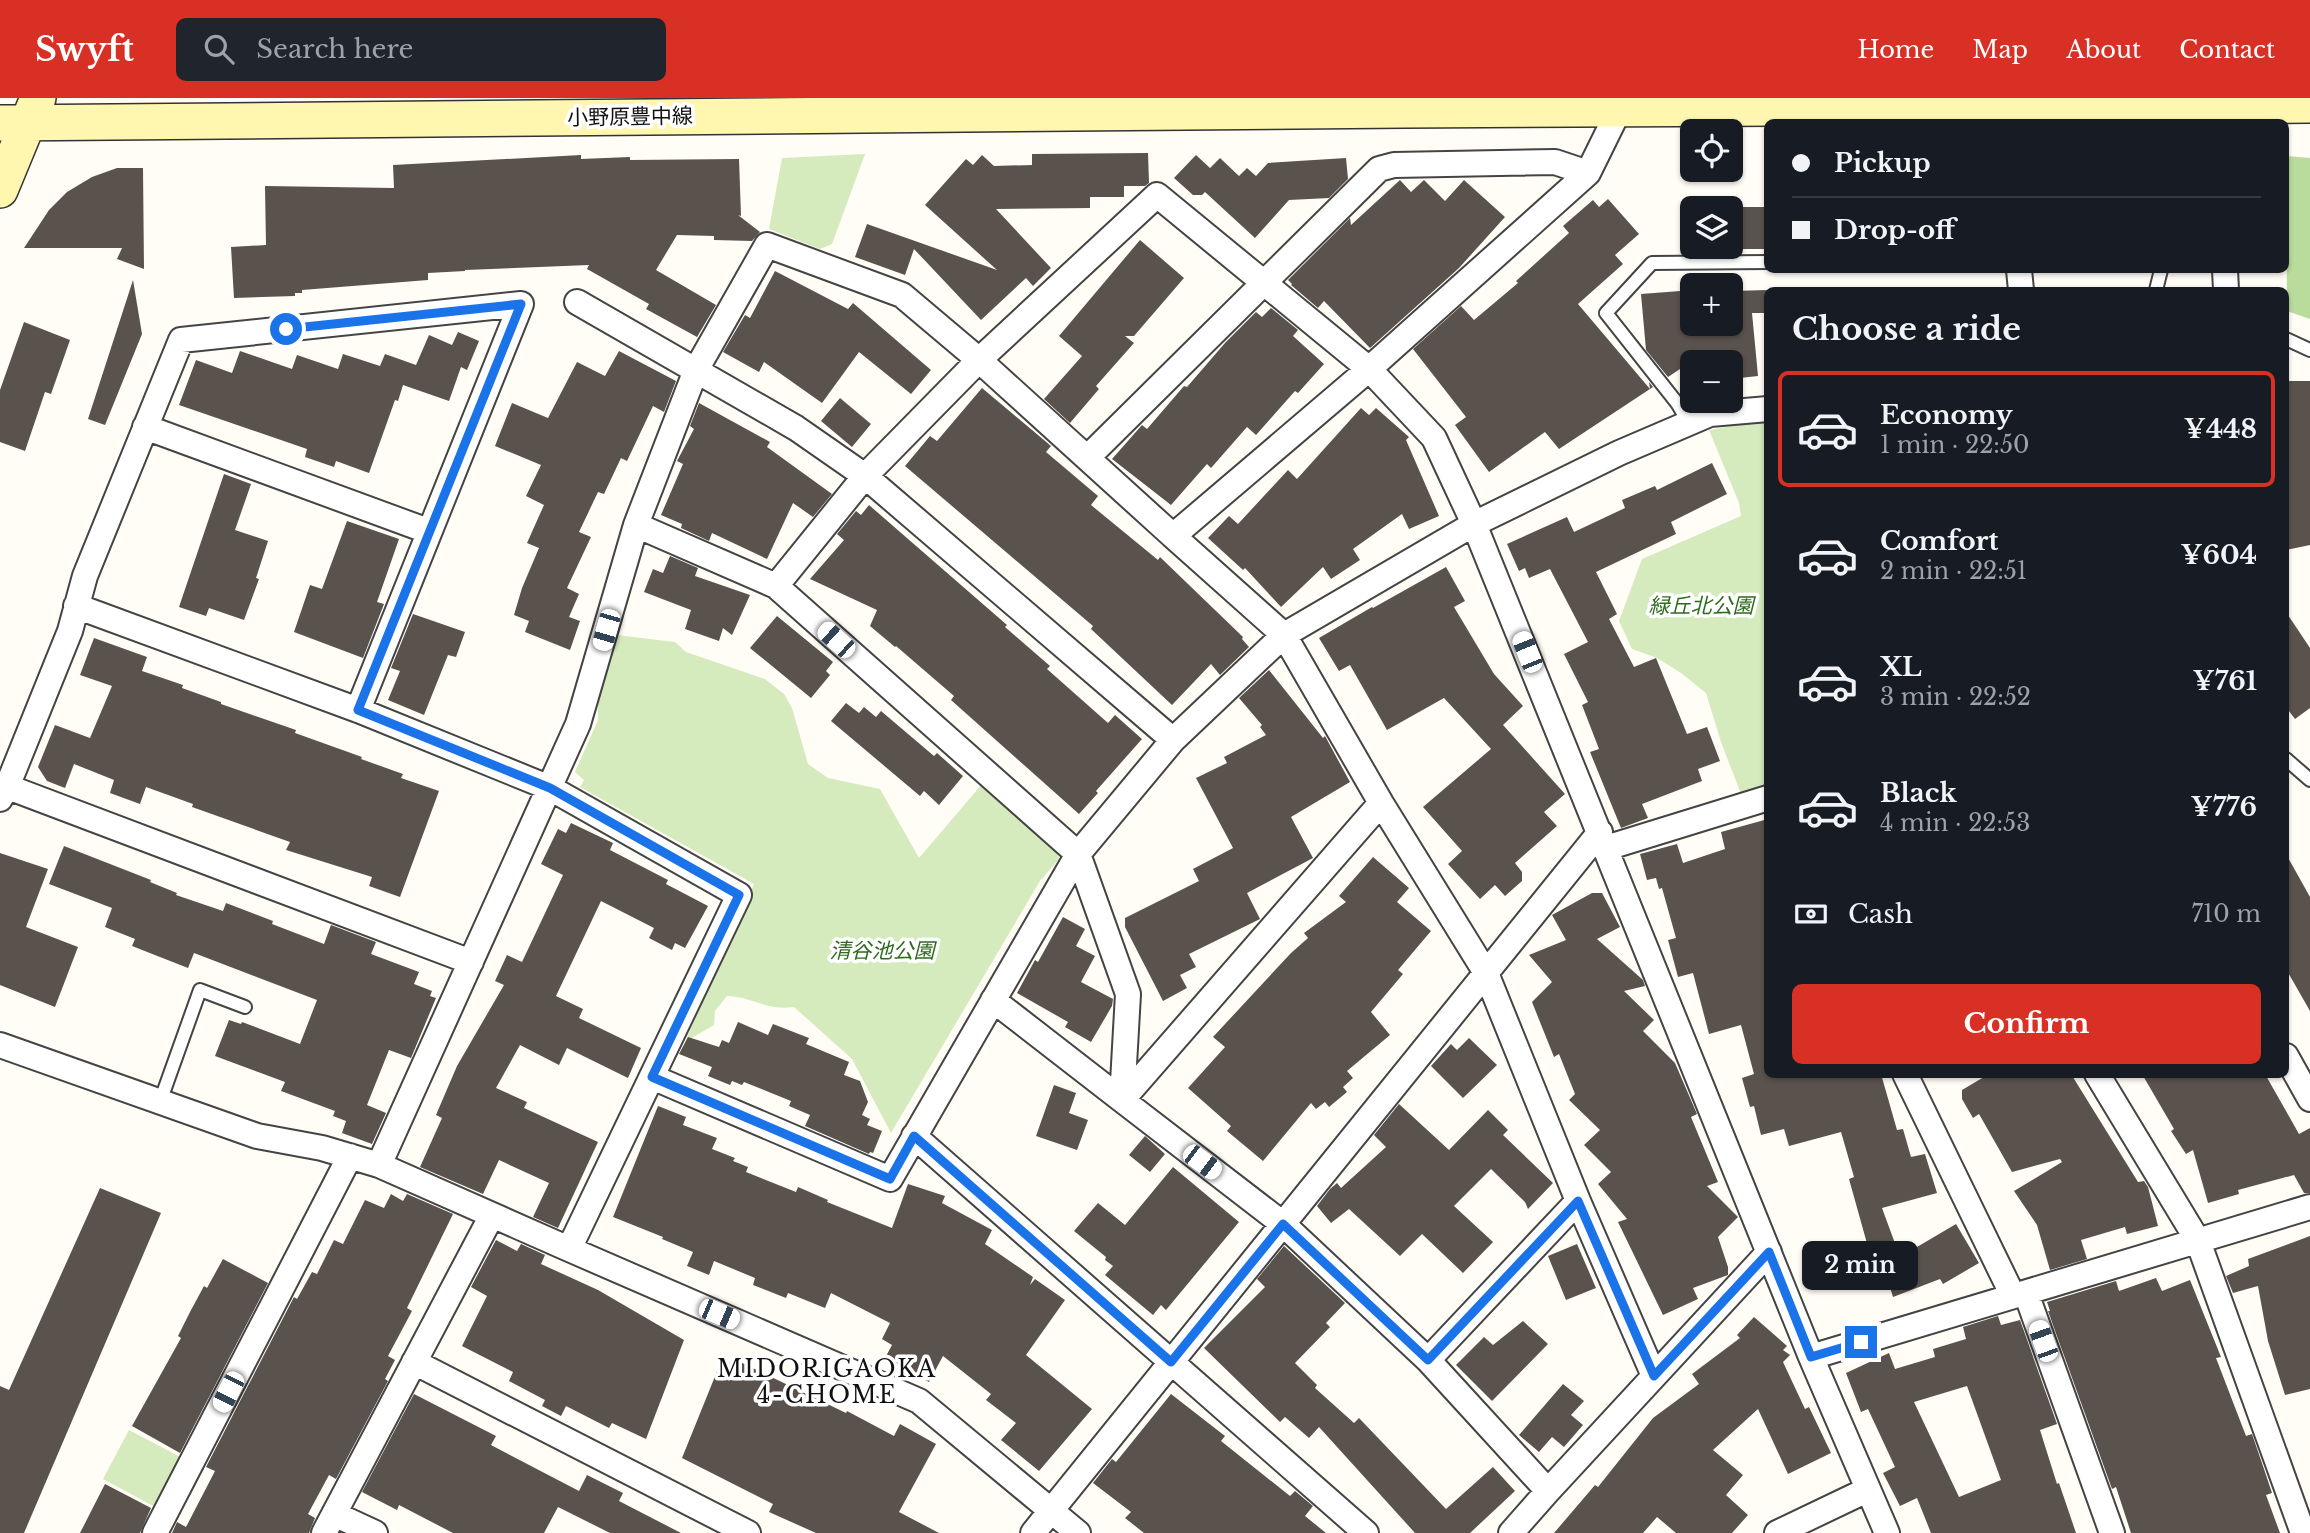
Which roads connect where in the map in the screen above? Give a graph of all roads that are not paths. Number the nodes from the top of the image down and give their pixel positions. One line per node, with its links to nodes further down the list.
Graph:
1 (2207, 102): 3 (street, 小野原豊中線); 6 (street, 小野原豊中線)
2 (1404, 104): 4 (street, 小野原豊中線); 5 (street, 小野原豊中線)
3 (2310, 105)
4 (1619, 110): 6 (street, 小野原豊中線); 7 (street)
5 (22, 115): 8 (street)
6 (2006, 115)
7 (1588, 173): 10 (street); 15 (street)
8 (0, 190)
9 (1764, 262): 18 (lane)
10 (1264, 283): 14 (street); 15 (street); 20 (street)
11 (577, 302): 16 (street)
12 (2289, 340): 13 (lane)
13 (2310, 350)
14 (979, 360): 16 (street); 20 (street); 21 (street)
15 (1369, 369): 22 (street); 25 (street)
16 (696, 370): 21 (street); 23 (street)
17 (1764, 410): 18 (street)
18 (1689, 423): 22 (street)
19 (145, 427): 24 (street); 24 (street); 27 (street)
20 (1087, 458): 25 (street)
21 (865, 476): 26 (street); 30 (street)
22 (1474, 524): 28 (street); 37 (street)
23 (636, 525): 26 (street); 33 (street)
24 (428, 531): 29 (street)
25 (1173, 536): 28 (street)
26 (776, 586): 38 (street)
27 (76, 606): 29 (street); 34 (street)
28 (1284, 635): 30 (street); 36 (street)
29 (358, 710): 33 (street)
30 (1173, 740): 38 (street)
31 (2289, 762): 32 (lane)
32 (2310, 780)
33 (550, 788): 39 (street); 45 (street)
34 (2, 790): 39 (street)
35 (1764, 799): 37 (street)
36 (1381, 803): 40 (street); 49 (street)
37 (1603, 840): 40 (street); 60 (street)
38 (1078, 854): 41 (street); 49 (street)
39 (471, 962): 53 (street)
40 (1486, 972): 54 (street); 57 (street)
41 (993, 1000): 49 (street); 51 (street)
42 (245, 1007): 50 (lane)
43 (0, 1045): 50 (street)
44 (2289, 1061): 48 (street)
45 (652, 1077): 51 (street); 59 (street)
46 (1907, 1078): 61 (street)
47 (2099, 1078): 58 (street)
48 (2310, 1098)
49 (1122, 1100): 57 (street)
50 (160, 1102): 52 (street)
51 (914, 1136): 65 (street)
52 (350, 1156): 53 (street); 71 (street)
53 (379, 1165): 56 (street)
54 (1578, 1201): 63 (street); 66 (street)
55 (2310, 1207): 58 (street)
56 (492, 1215): 59 (street); 64 (street)
57 (1283, 1224): 63 (street); 65 (street)
58 (2199, 1241): 61 (street); 81 (street)
59 (569, 1249): 69 (street)
60 (1769, 1252): 62 (street); 66 (street)
61 (2019, 1294): 62 (street); 80 (street)
62 (1811, 1357): 67 (street)
63 (1428, 1360): 68 (street)
64 (414, 1362): 70 (street); 73 (street)
65 (1171, 1362): 69 (street); 76 (street)
66 (1654, 1376): 68 (street)
67 (1867, 1490): 78 (street); 79 (street)
68 (1548, 1491): 77 (street)
69 (1051, 1510): 74 (street); 75 (street)
70 (329, 1523): 72 (street)
71 (155, 1533)
72 (375, 1533)
73 (748, 1533)
74 (1033, 1533)
75 (1078, 1533)
76 (1366, 1533)
77 (1511, 1533)
78 (1777, 1533)
79 (1887, 1533)
80 (2112, 1533)
81 (2303, 1533)

